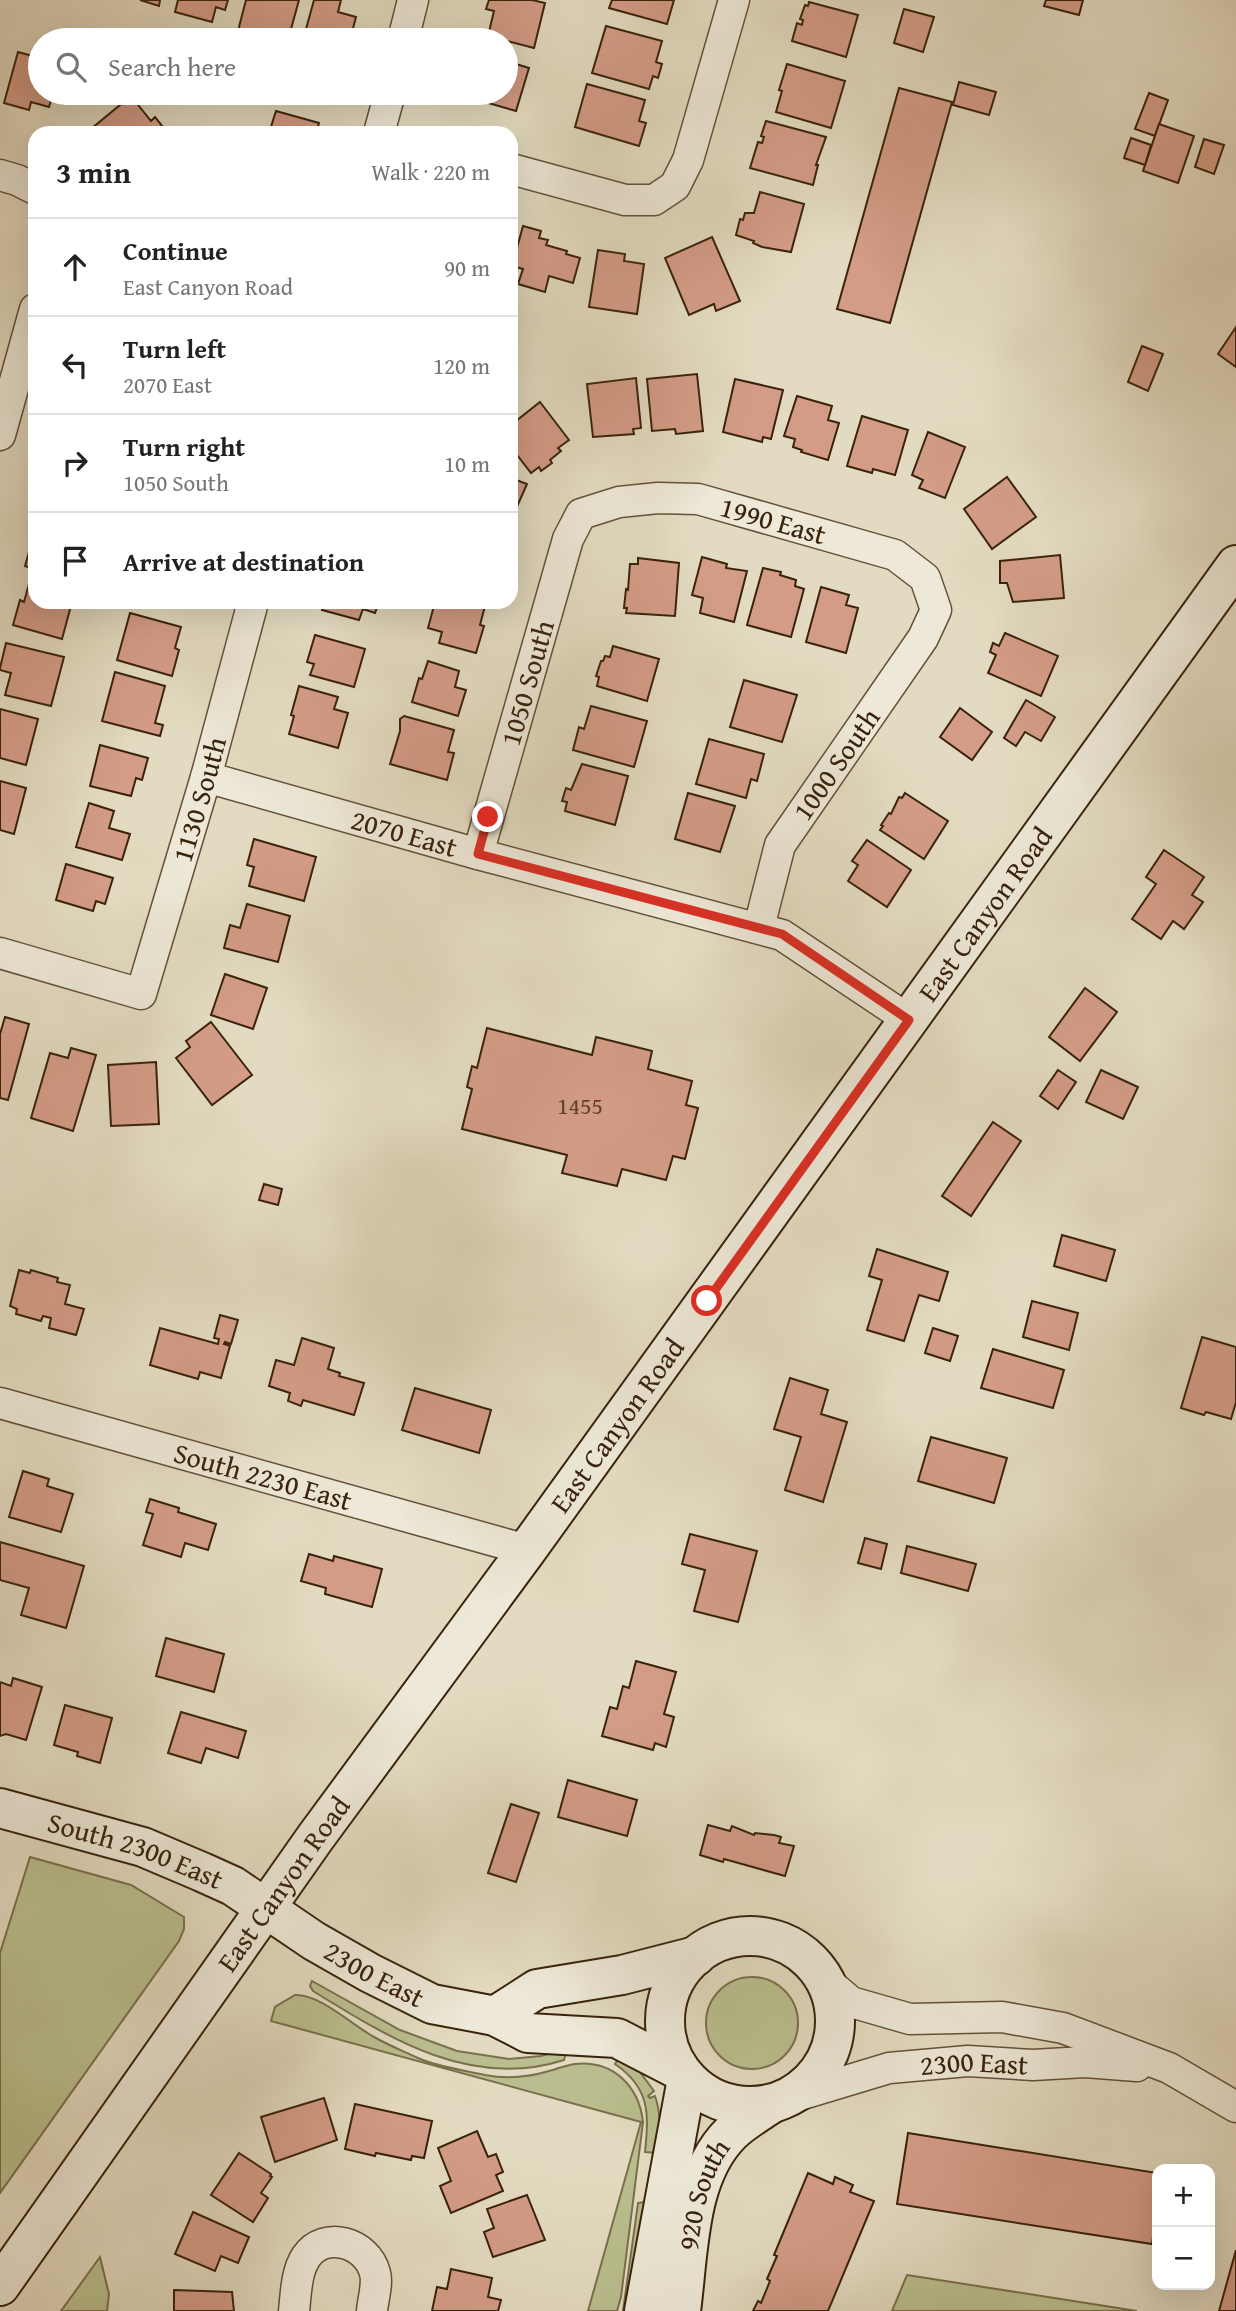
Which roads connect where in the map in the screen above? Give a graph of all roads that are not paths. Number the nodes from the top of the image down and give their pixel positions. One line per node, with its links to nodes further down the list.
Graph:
1 (413, 0): 3 (street)
2 (734, 0): 6 (street)
3 (406, 28)
4 (387, 105): 5 (street)
5 (382, 126)
6 (518, 171)
7 (0, 174): 8 (street)
8 (28, 186)
9 (28, 334): 10 (street)
10 (0, 435)
11 (581, 514): 14 (street, 1990 East); 16 (street, 1050 South)
12 (1236, 565): 19 (main road, East Canyon Road)
13 (251, 609): 15 (street, 1130 South)
14 (936, 610): 17 (street, 1000 South)
15 (205, 778): 16 (street, 2070 East); 18 (street, 1130 South)
16 (478, 854): 17 (street, 2070 East)
17 (759, 927): 19 (street, 2070 East)
18 (0, 953)
19 (909, 1020): 21 (main road, East Canyon Road)
20 (0, 1402): 21 (street, South 2230 East)
21 (527, 1550): 23 (main road, East Canyon Road)
22 (0, 1808): 23 (main road, South 2300 East)
23 (265, 1908): 26 (main road, 2300 East); 31 (main road, East Canyon Road)
24 (696, 1956): 25 (main road); 26 (main road); 28 (main road)
25 (824, 1979): 27 (street, 2300 East); 29 (main road)
26 (495, 2016): 28 (main road, 2300 East)
27 (1169, 2068): 29 (street, 2300 East); 30 (street, 2300 East)
28 (684, 2075): 29 (main road); 34 (main road, 920 South)
29 (777, 2102): 35 (main road, 920 South)
30 (1236, 2107)
31 (0, 2286)
32 (293, 2311): 33 (street)
33 (372, 2311)
34 (644, 2311)
35 (681, 2311)

